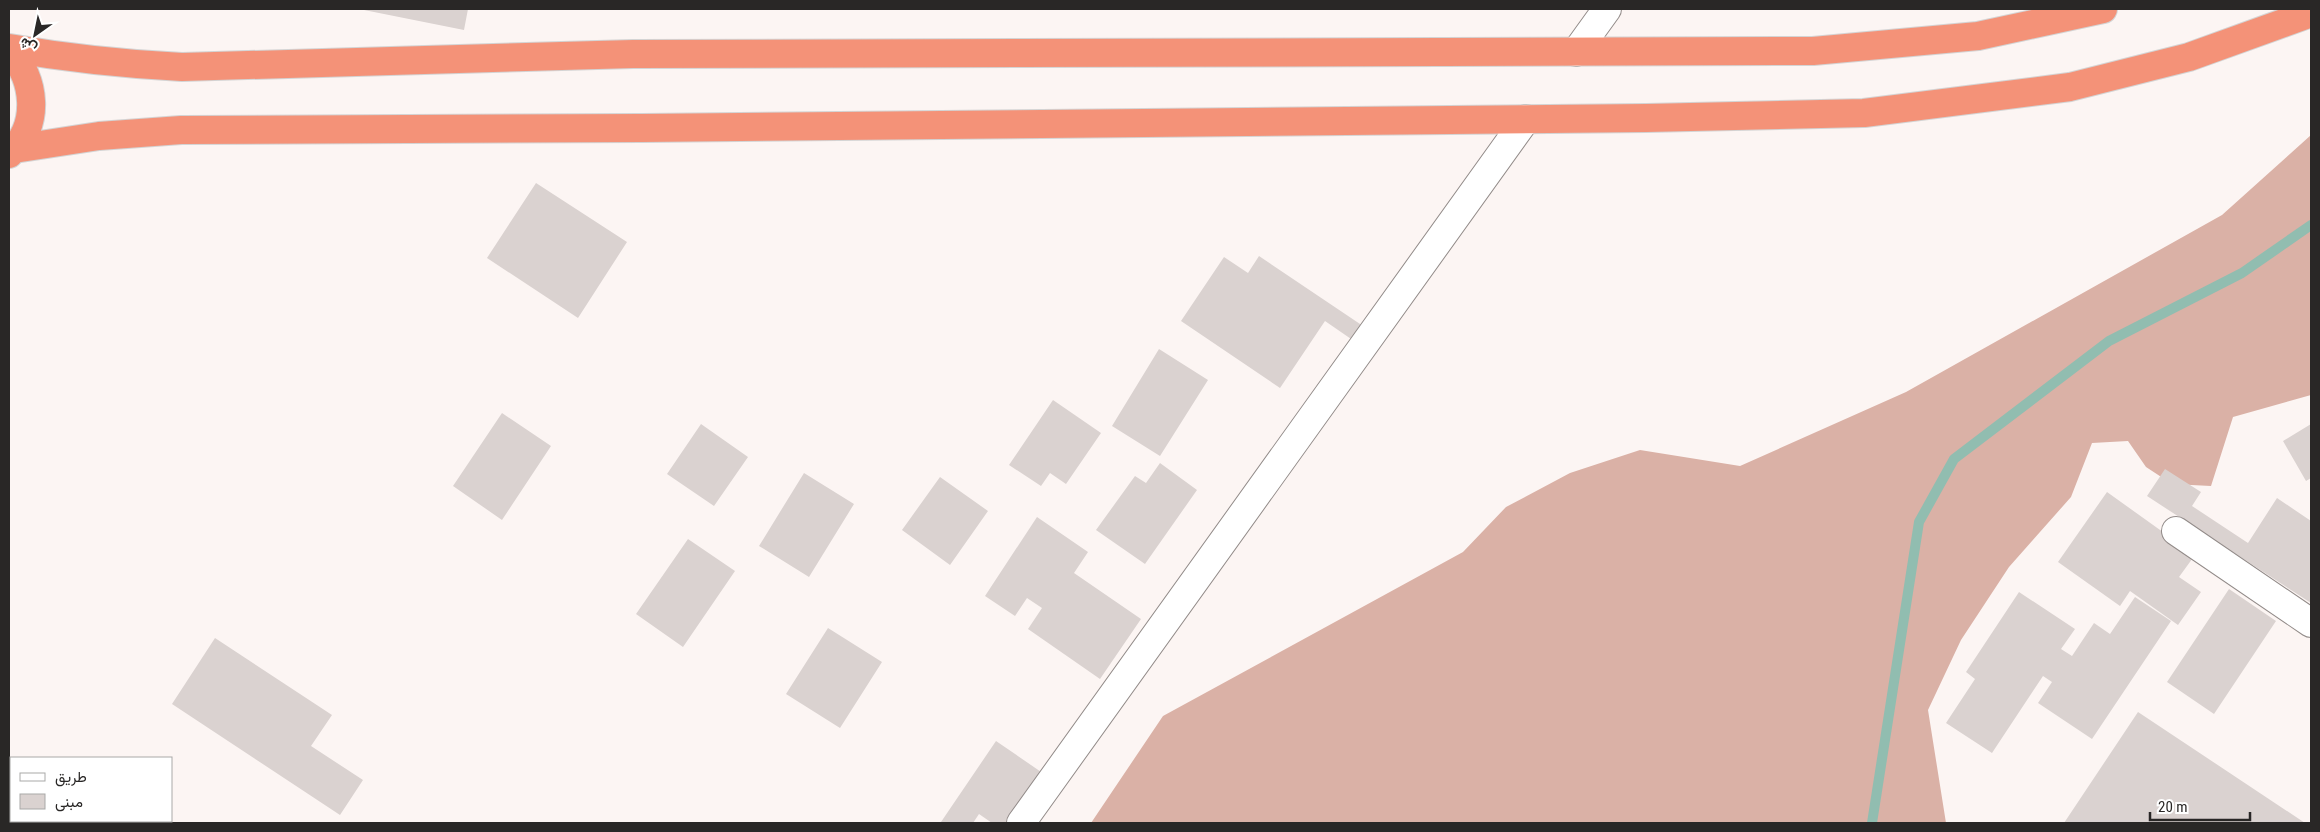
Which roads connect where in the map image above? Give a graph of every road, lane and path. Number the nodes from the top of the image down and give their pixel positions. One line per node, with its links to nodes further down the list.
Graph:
1 (1608, 9): 5 (street)
2 (2103, 9): 5 (highway)
3 (2311, 13): 6 (highway)
4 (9, 49): 5 (highway); 7 (highway)
5 (1576, 52)
6 (1526, 119): 7 (highway); 10 (street)
7 (12, 152)
8 (2176, 530): 9 (street)
9 (2311, 623)
10 (1021, 823)

